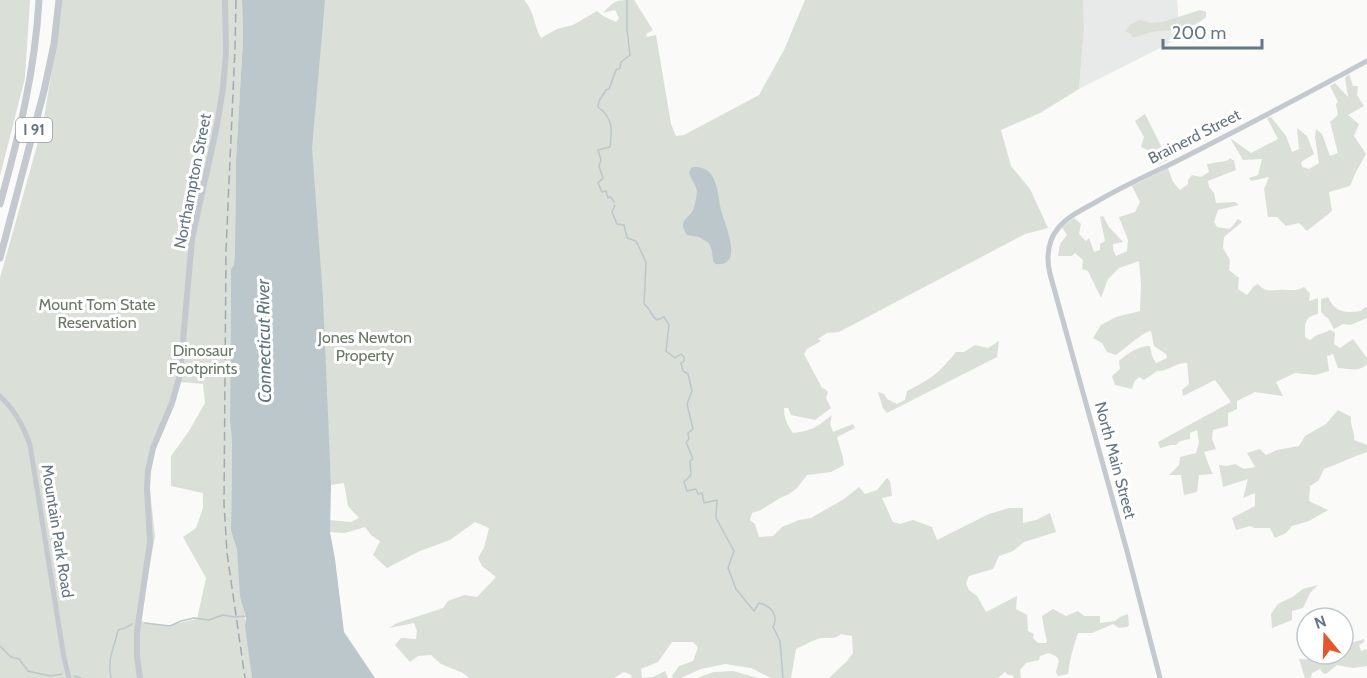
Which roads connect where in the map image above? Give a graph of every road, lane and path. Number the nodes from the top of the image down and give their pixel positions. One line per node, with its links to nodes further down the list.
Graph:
1 (39, 0): 5 (highway, I 91)
2 (59, 0): 7 (highway, I 91)
3 (225, 0): 10 (main road, Northampton Street)
4 (1367, 62): 6 (street, Brainerd Street)
5 (0, 204)
6 (1048, 250): 11 (street, North Main Street)
7 (0, 258)
8 (0, 396): 9 (street, Mountain Park Road)
9 (69, 678)
10 (142, 678)
11 (1160, 678)

